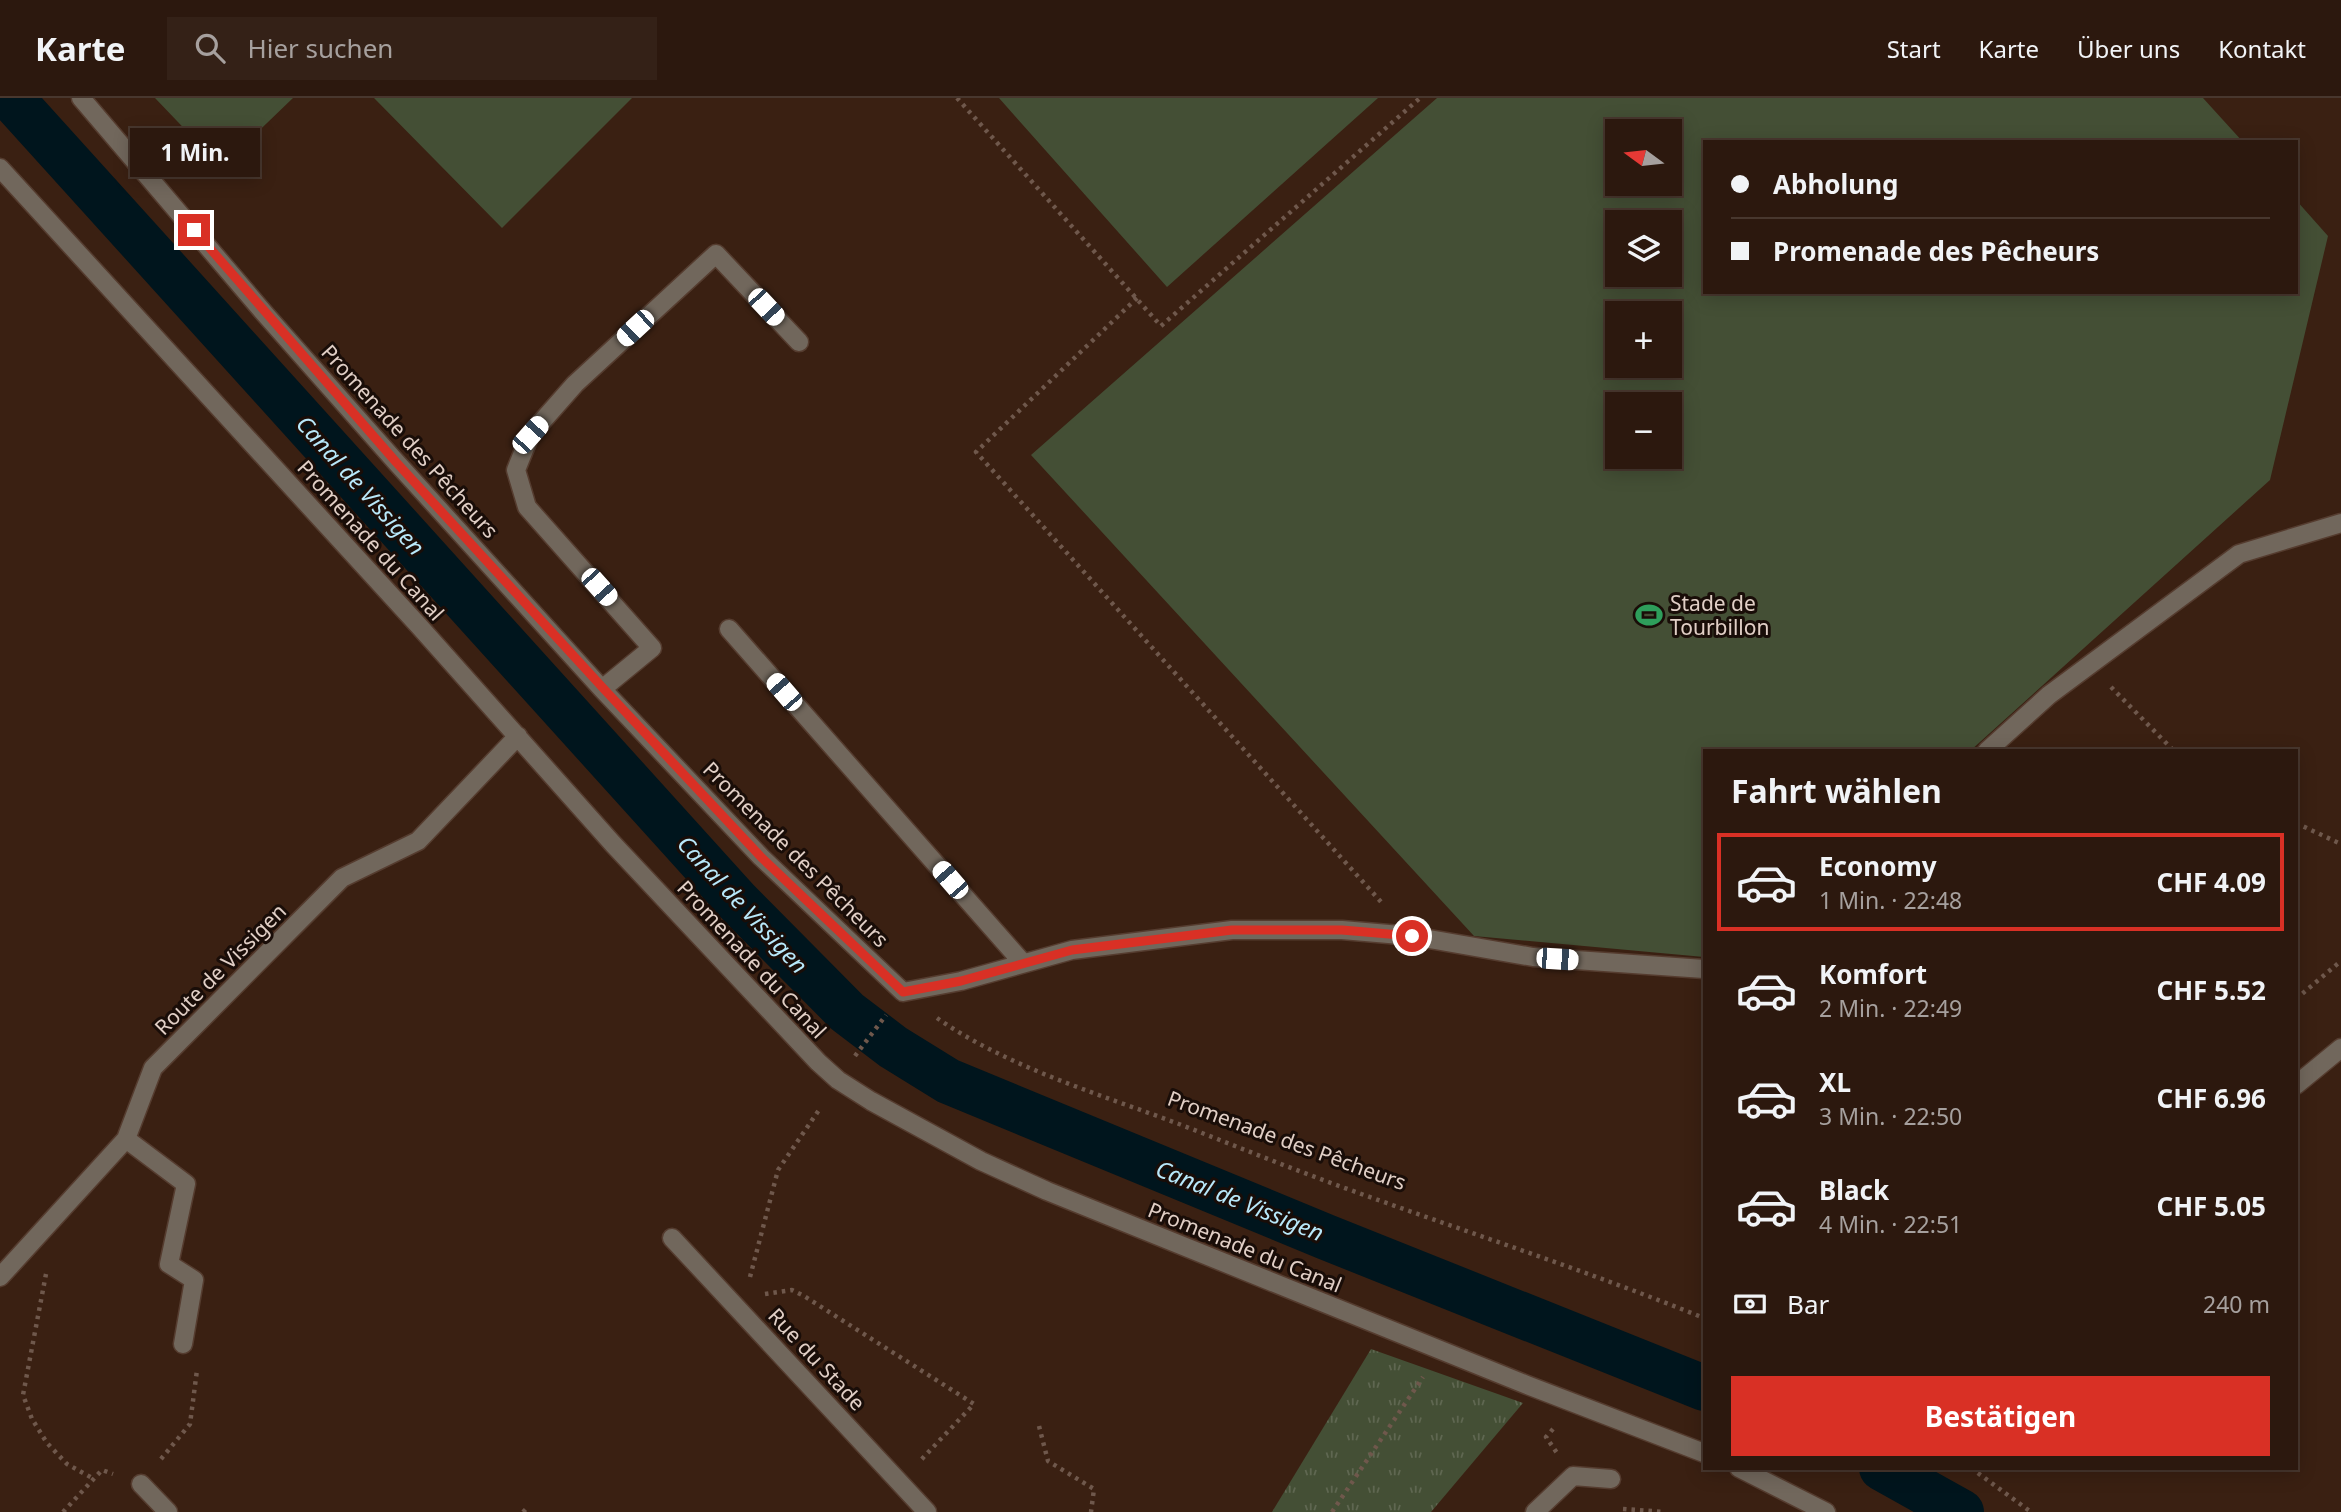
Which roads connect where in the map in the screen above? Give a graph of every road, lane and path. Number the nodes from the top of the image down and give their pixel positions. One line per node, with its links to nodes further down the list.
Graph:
1 (81, 98): 10 (street, Promenade des Pêcheurs)
2 (957, 98): 5 (path)
3 (1420, 98): 5 (path)
4 (0, 168): 11 (street, Promenade du Canal)
5 (1136, 298): 16 (path)
6 (799, 342): 10 (street)
7 (2341, 523): 9 (street)
8 (729, 629): 18 (street)
9 (2089, 665): 12 (street); 13 (path)
10 (603, 688): 20 (street, Promenade des Pêcheurs)
11 (518, 736): 24 (street, Promenade du Canal); 26 (street, Route de Vissigen)
12 (1989, 749)
13 (2172, 749)
14 (2298, 824): 15 (path)
15 (2341, 844)
16 (1412, 936): 18 (street); 19 (street)
17 (2341, 961): 21 (path)
18 (1023, 963): 20 (street)
19 (1703, 969)
20 (903, 992): 31 (path, Promenade des Pêcheurs)
21 (2298, 997)
22 (887, 1013): 24 (path)
23 (2341, 1048): 25 (street)
24 (838, 1080): 30 (path); 33 (street, Promenade du Canal)
25 (2298, 1083)
26 (126, 1139): 29 (street, Route de Vissigen); 32 (street)
27 (672, 1238): 30 (street, Rue du Stade)
28 (48, 1264): 40 (path)
29 (0, 1277)
30 (737, 1298): 42 (street, Rue du Stade); 42 (path)
31 (1703, 1318)
32 (183, 1345): 43 (path)
33 (1441, 1350): 34 (street, Promenade du Canal); 48 (path)
34 (1575, 1403): 36 (street, Promenade du Canal); 39 (path)
35 (1039, 1426): 47 (path)
36 (1703, 1453)
37 (1743, 1470): 50 (street)
38 (1974, 1470): 51 (path)
39 (1573, 1476): 41 (street); 49 (street)
40 (94, 1479): 43 (path); 44 (path)
41 (1611, 1479)
42 (900, 1482): 46 (street, Rue du Stade)
43 (141, 1484): 45 (street)
44 (63, 1512)
45 (168, 1512)
46 (928, 1512)
47 (1091, 1512)
48 (1332, 1512)
49 (1535, 1512)
50 (1826, 1512)
51 (2031, 1512)

